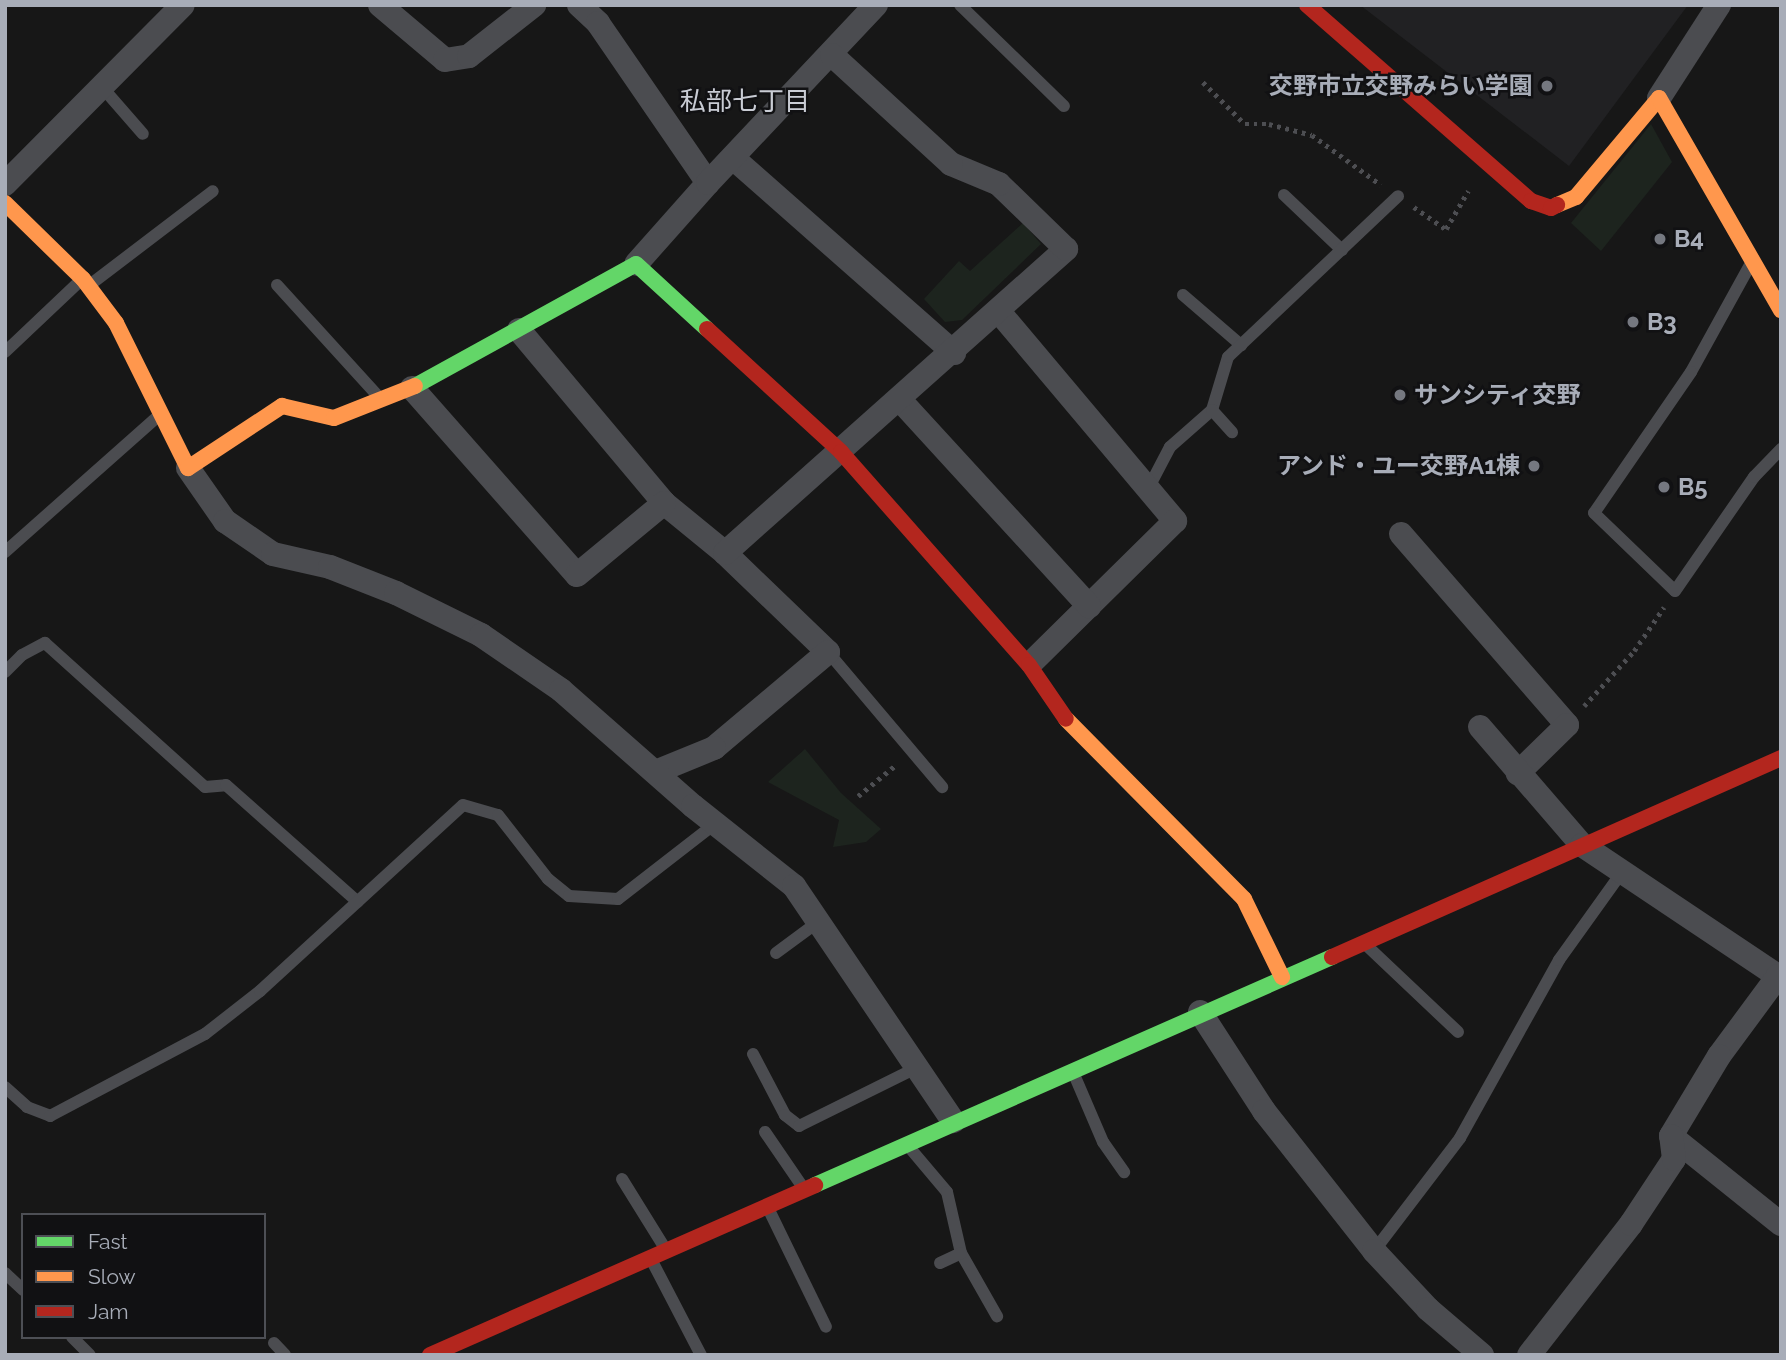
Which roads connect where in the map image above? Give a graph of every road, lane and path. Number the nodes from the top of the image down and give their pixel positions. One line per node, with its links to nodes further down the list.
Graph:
1 (183, 5): 11 (street)
2 (380, 5): 3 (street)
3 (534, 5)
4 (579, 5): 17 (street)
5 (876, 5): 9 (street)
6 (960, 5): 13 (lane)
7 (1307, 5): 16 (street)
8 (1719, 5): 12 (street)
9 (832, 55): 15 (street); 30 (street)
10 (1203, 82): 21 (path)
11 (102, 87): 14 (lane); 18 (street)
12 (1659, 98): 16 (street); 24 (street)
13 (1065, 106)
14 (143, 134)
15 (733, 158): 17 (street); 34 (street)
16 (1486, 161): 21 (path)
17 (708, 183): 25 (street)
18 (5, 184)
19 (213, 191): 26 (lane)
20 (1284, 195): 23 (lane)
21 (1398, 196): 23 (lane)
22 (5, 203): 26 (street)
23 (1342, 250): 32 (lane)
24 (1752, 261): 29 (street); 49 (lane)
25 (636, 264): 31 (street); 42 (street)
26 (85, 283): 33 (lane); 39 (street)
27 (277, 285): 36 (lane)
28 (1183, 295): 32 (lane)
29 (1781, 310)
30 (1000, 313): 34 (street); 44 (street)
31 (519, 330): 35 (street); 45 (street)
32 (1241, 345): 38 (lane)
33 (5, 352)
34 (954, 353): 37 (street)
35 (412, 388): 36 (street); 45 (street)
36 (382, 400): 43 (street)
37 (900, 400): 42 (street); 50 (street)
38 (1212, 410): 40 (lane); 44 (lane)
39 (158, 416): 43 (street); 47 (lane)
40 (1232, 432)
41 (1781, 449): 49 (lane)
42 (841, 452): 48 (street); 69 (street)
43 (188, 468): 58 (street)
44 (1148, 489): 50 (street)
45 (664, 503): 48 (street)
46 (1401, 534): 54 (street)
47 (5, 552)
48 (725, 553): 51 (street)
49 (1675, 592): 54 (path)
50 (1089, 606): 52 (street)
51 (828, 652): 56 (lane); 58 (street)
52 (1034, 660)
53 (5, 672): 65 (lane)
54 (1567, 725): 59 (street)
55 (1480, 727): 59 (street)
56 (912, 752): 60 (lane); 61 (path)
57 (1781, 758): 63 (street)
58 (658, 771): 62 (street)
59 (1518, 773): 63 (street)
60 (942, 787)
61 (858, 796)
62 (716, 823): 65 (lane); 66 (street)
63 (1582, 845): 64 (street); 67 (street)
64 (1622, 872): 70 (street); 87 (lane)
65 (358, 902): 76 (lane)
66 (818, 922): 68 (lane); 74 (street)
67 (1362, 942): 69 (street); 72 (lane)
68 (776, 953)
69 (1282, 977): 71 (street)
70 (1779, 977): 79 (street)
71 (1200, 1013): 75 (street); 87 (street)
72 (1458, 1032)
73 (753, 1054): 74 (lane)
74 (916, 1068): 77 (street)
75 (1072, 1069): 77 (street); 81 (lane)
76 (5, 1087)
77 (953, 1121): 80 (street)
78 (765, 1132): 83 (lane)
79 (1671, 1136): 85 (street); 102 (street)
80 (904, 1142): 83 (street); 88 (lane)
81 (1124, 1172)
82 (622, 1179): 86 (lane)
83 (804, 1189): 84 (street)
84 (768, 1206): 86 (street); 94 (lane)
85 (1781, 1224)
86 (666, 1250): 89 (street)
87 (1374, 1251): 101 (street)
88 (961, 1253): 90 (lane); 93 (lane)
89 (650, 1257): 99 (street); 100 (lane)
90 (940, 1263)
91 (5, 1273): 92 (lane)
92 (21, 1288)
93 (997, 1316)
94 (826, 1327)
95 (74, 1339): 97 (lane)
96 (274, 1343): 98 (lane)
97 (90, 1355)
98 (285, 1355)
99 (429, 1355)
100 (701, 1355)
101 (1482, 1355)
102 (1529, 1355)

